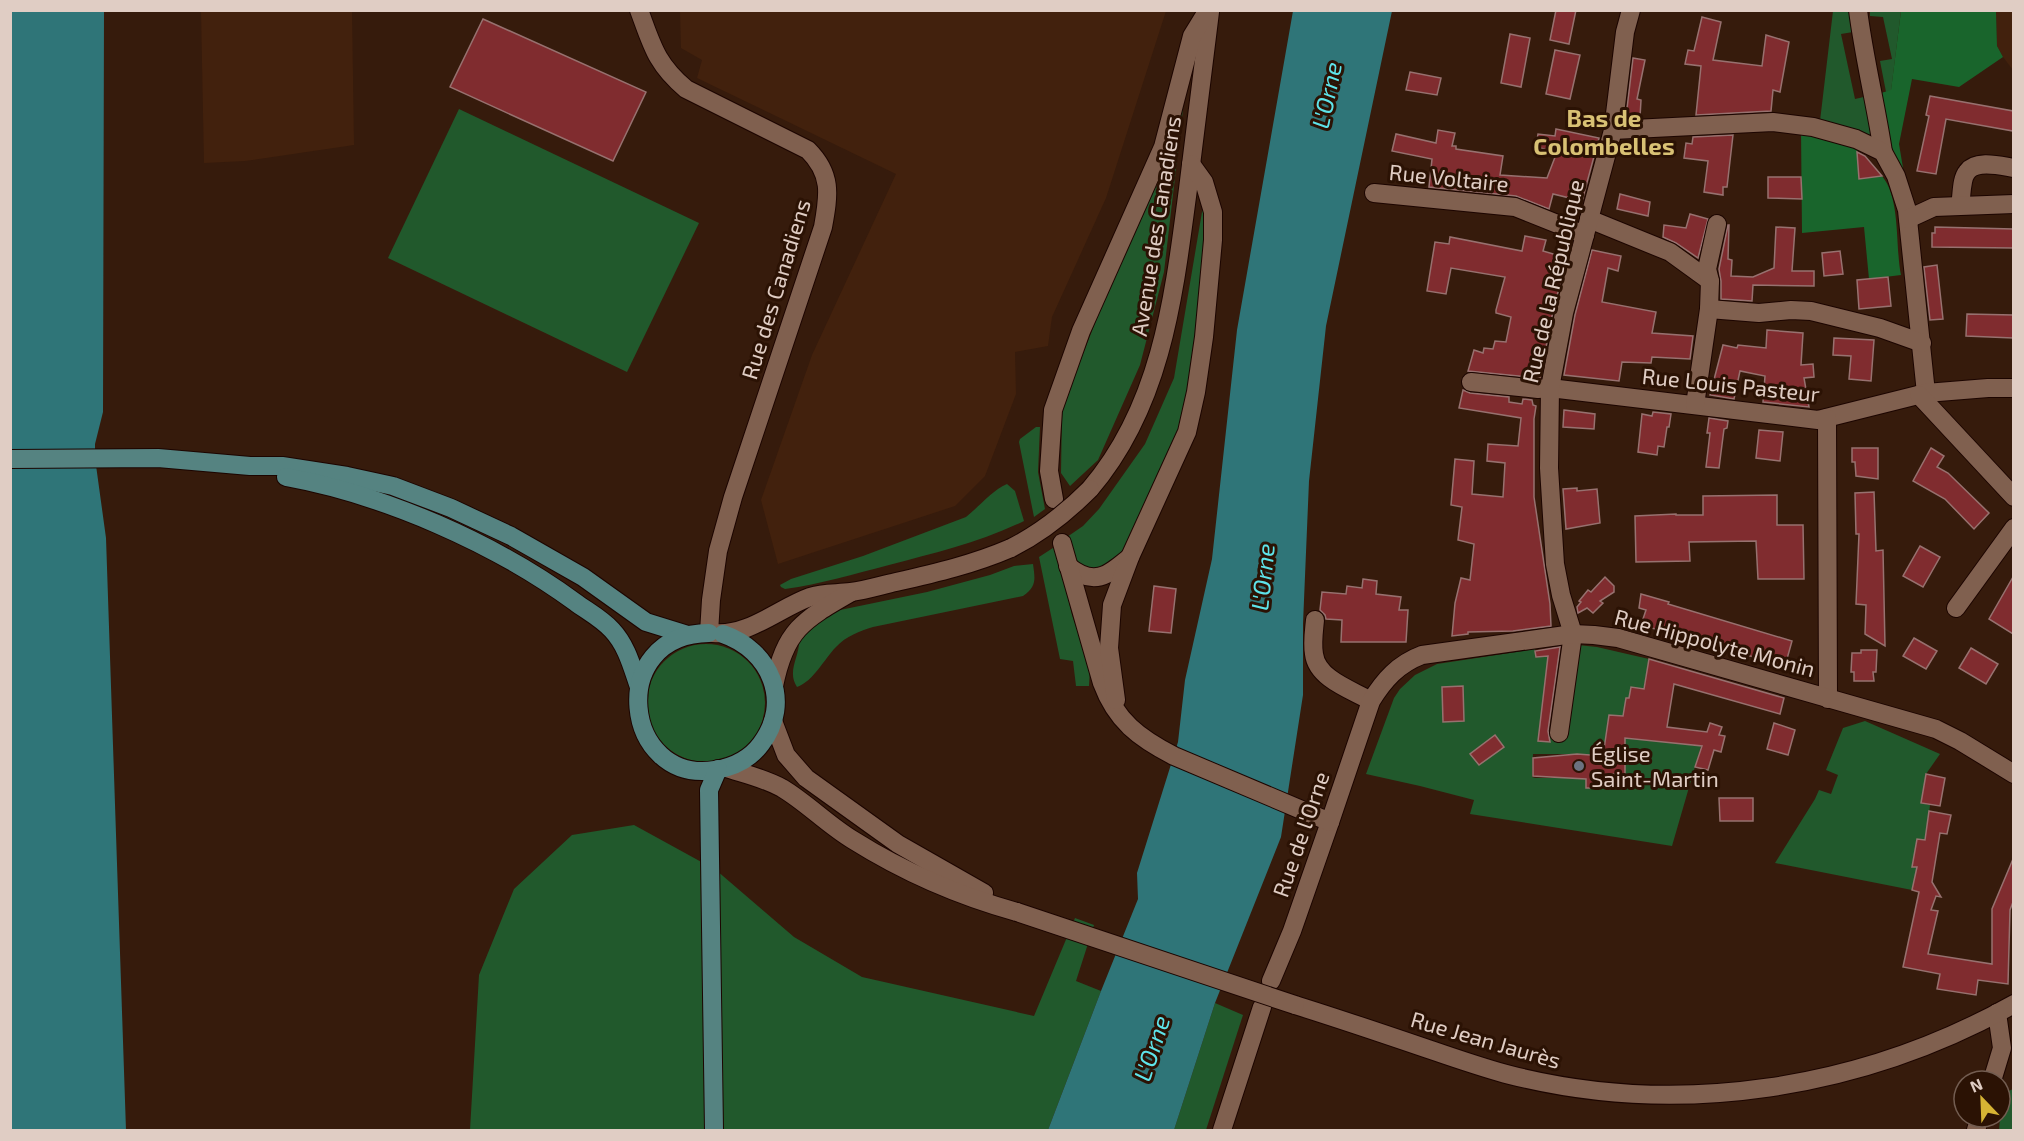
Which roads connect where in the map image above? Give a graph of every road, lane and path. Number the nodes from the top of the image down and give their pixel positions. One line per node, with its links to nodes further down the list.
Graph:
1 (639, 10): 35 (street, Rue des Canadiens)
2 (1209, 10): 7 (street, Avenue des Canadiens); 27 (street)
3 (1631, 10): 5 (street, Rue de la République)
4 (1858, 10): 6 (street)
5 (1612, 130): 6 (street); 14 (street, Rue de la République)
6 (1883, 152): 12 (street)
7 (1191, 164): 30 (street); 32 (street, Avenue des Canadiens, bridge)
8 (2013, 168): 11 (street)
9 (1374, 193): 14 (street, Rue Voltaire)
10 (2013, 204): 11 (street)
11 (1960, 205): 12 (street)
12 (1908, 219): 17 (street)
13 (1717, 224): 15 (street)
14 (1587, 227): 15 (street, Rue Voltaire); 19 (street, Rue de la République)
15 (1710, 281): 16 (street)
16 (1709, 309): 17 (street); 22 (street)
17 (1922, 343): 21 (street)
18 (1472, 382): 19 (street, Rue Louis Pasteur)
19 (1550, 388): 22 (street, Rue Louis Pasteur); 36 (street, Rue de la République)
20 (2013, 388): 21 (street, Rue Louis Pasteur)
21 (1923, 394): 23 (street, Rue Louis Pasteur); 26 (street)
22 (1695, 405): 23 (street, Rue Louis Pasteur)
23 (1827, 418): 40 (street)
24 (10, 459): 25 (main road)
25 (250, 466): 37 (main road); 39 (main road)
26 (2013, 497)
27 (1054, 499)
28 (2013, 528): 33 (street)
29 (1062, 543): 31 (street)
30 (1130, 557): 31 (street); 42 (street)
31 (1068, 566): 42 (street)
32 (850, 592): 35 (street, Avenue des Canadiens); 38 (street, Avenue des Canadiens)
33 (1956, 608)
34 (1315, 620): 41 (street)
35 (716, 633): 37 (main road); 38 (main road)
36 (1573, 634): 40 (street, Rue Hippolyte Monin); 41 (street, Rue Hippolyte Monin); 44 (street)
37 (688, 635): 39 (main road)
38 (774, 686): 43 (main road)
39 (639, 687): 46 (main road)
40 (1828, 699): 47 (street, Rue Hippolyte Monin)
41 (1371, 701): 49 (street, Rue de l'Orne)
42 (1119, 716): 49 (street)
43 (773, 720): 45 (main road); 50 (street)
44 (1560, 733)
45 (722, 769): 46 (main road); 48 (main road); 50 (street)
46 (699, 770): 48 (main road)
47 (2013, 774)
48 (709, 790): 56 (main road)
49 (1330, 822): 51 (street, Rue de l'Orne)
50 (1017, 912): 54 (street, Rue Jean Jaurès, bridge)
51 (1271, 981)
52 (2013, 1004): 54 (street, Rue Jean Jaurès)
53 (1262, 1007): 57 (street)
54 (1997, 1013): 55 (street)
55 (1996, 1069)
56 (714, 1131)
57 (1222, 1131)

